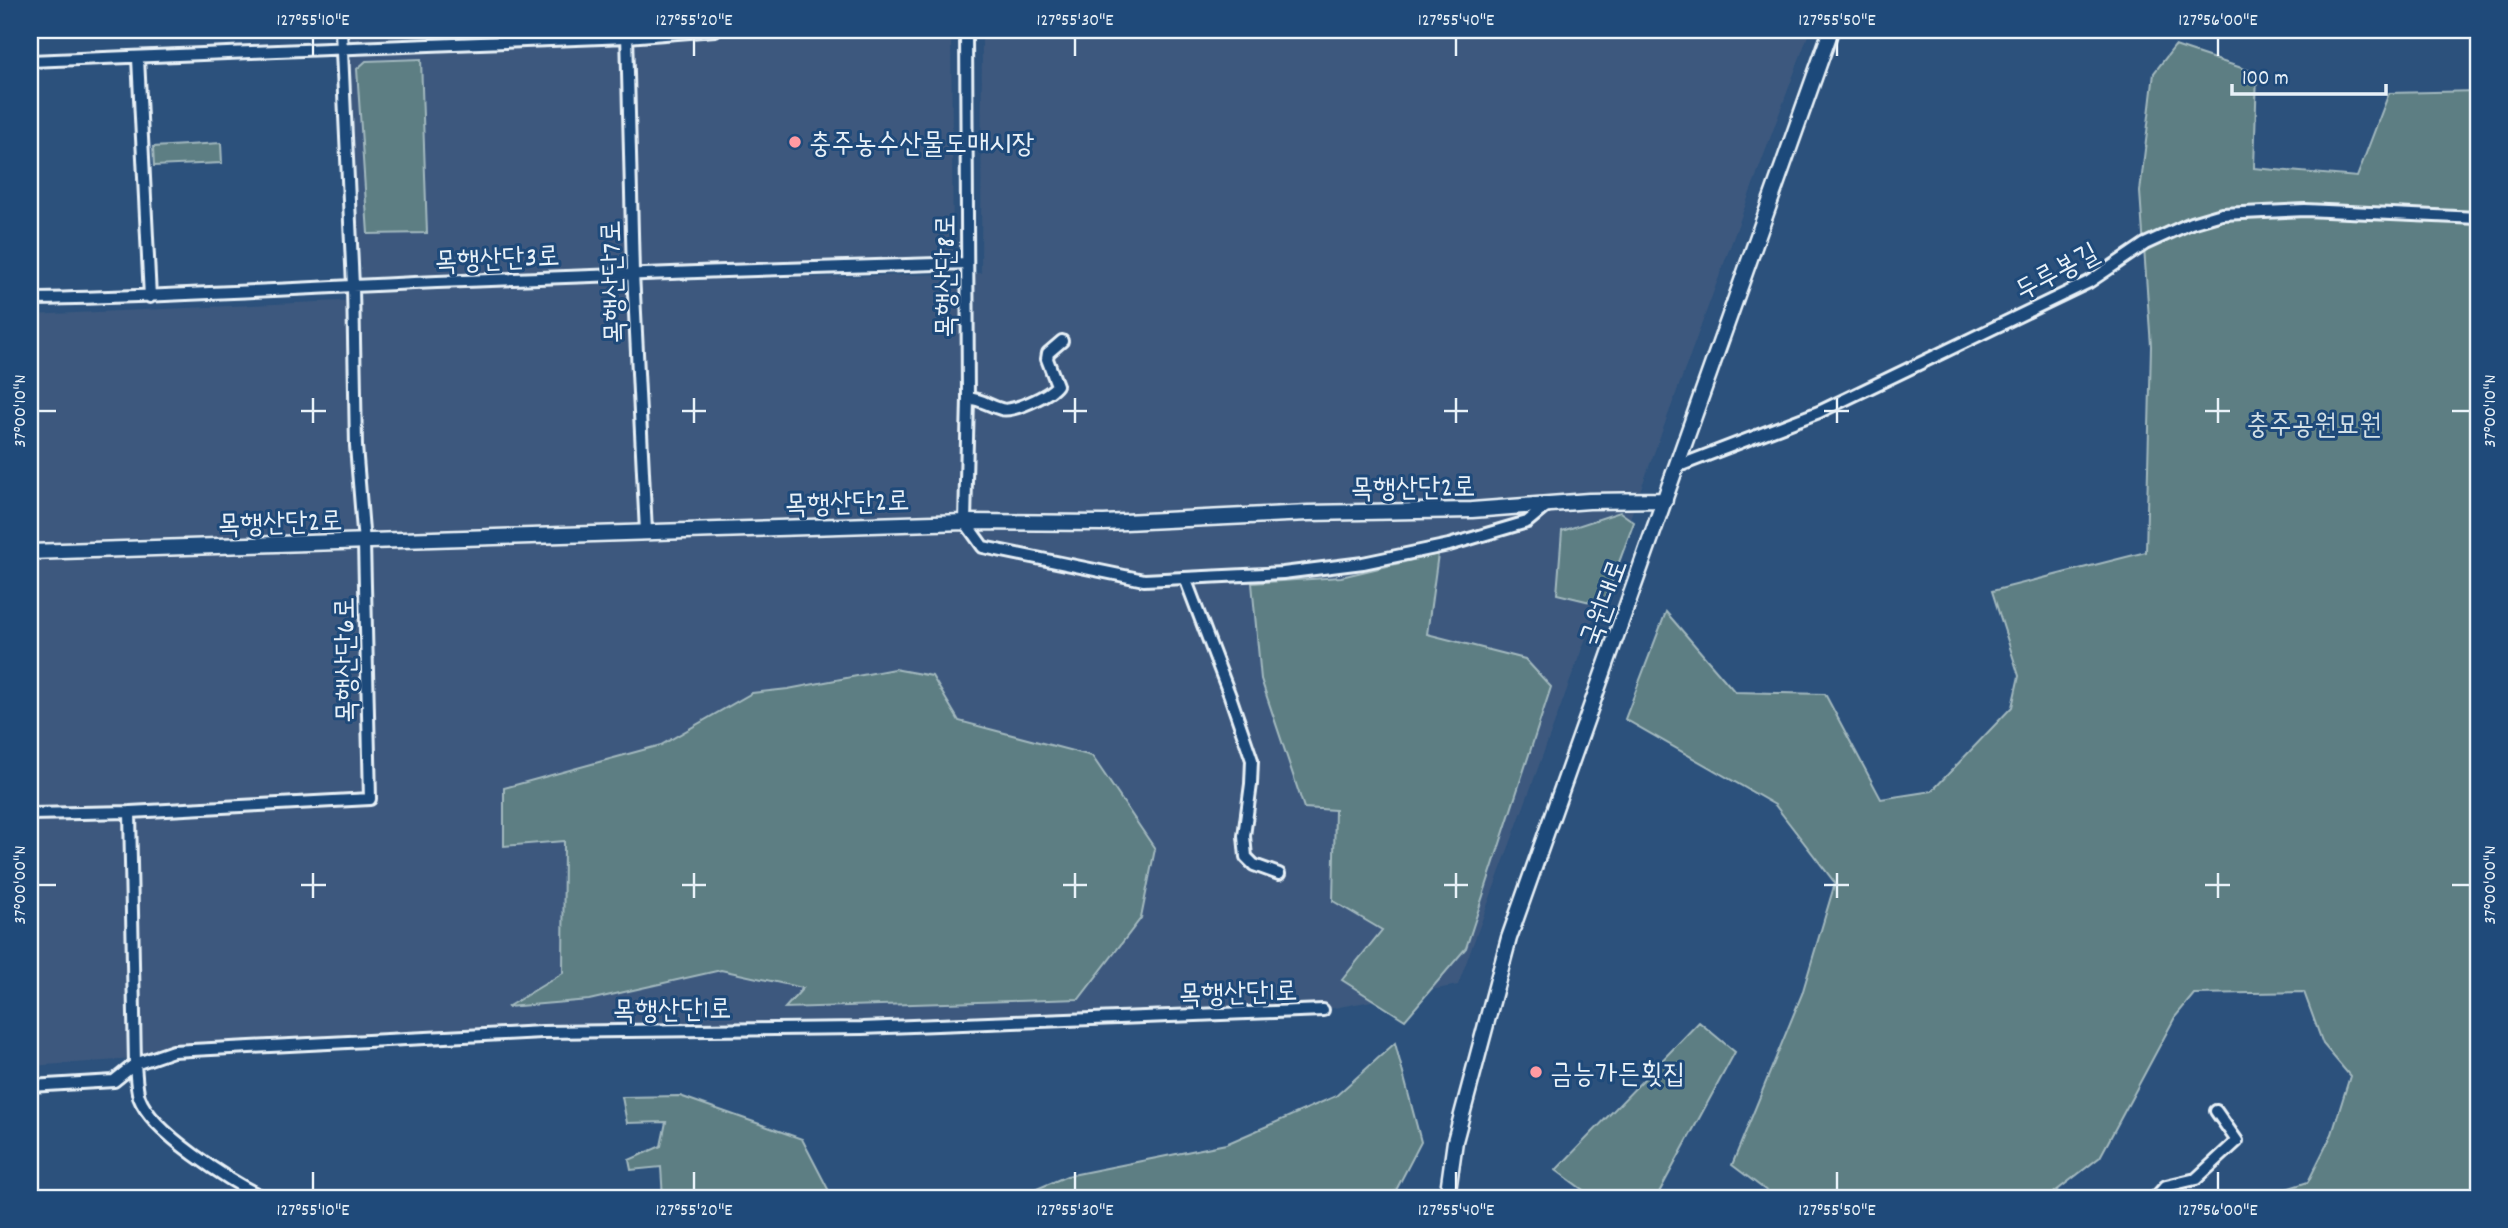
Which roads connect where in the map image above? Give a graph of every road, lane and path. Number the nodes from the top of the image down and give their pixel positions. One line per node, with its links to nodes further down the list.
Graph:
1 (341, 30): 6 (street, 목행산단6로)
2 (715, 30): 5 (street)
3 (966, 30): 10 (street, 목행산단8로)
4 (1831, 30): 17 (street, 국원대로)
5 (627, 33): 6 (street); 11 (street, 목행산단7로)
6 (342, 48): 7 (street); 12 (street, 목행산단6로)
7 (138, 58): 8 (street); 13 (street)
8 (30, 61)
9 (2478, 218): 17 (street, 두루봉길)
10 (967, 263): 11 (street, 목행산단3로); 16 (street, 목행산단8로)
11 (633, 273): 12 (street, 목행산단3로); 21 (street, 목행산단7로)
12 (353, 286): 13 (street, 목행산단3로); 22 (street, 목행산단6로)
13 (150, 297): 14 (street, 목행산단3로)
14 (30, 299)
15 (1062, 341): 16 (street)
16 (968, 398): 20 (street, 목행산단8로)
17 (1676, 467): 18 (street, 국원대로)
18 (1665, 500): 19 (street, 목행산단2로); 33 (street, 국원대로)
19 (1550, 503): 20 (street, 목행산단2로); 24 (street)
20 (965, 522): 21 (street, 목행산단2로); 24 (street)
21 (646, 532): 22 (street, 목행산단2로)
22 (364, 543): 23 (street, 목행산단2로); 25 (street, 목행산단6로)
23 (30, 552)
24 (1185, 578): 27 (street)
25 (130, 812): 26 (street); 29 (street)
26 (30, 814)
27 (1279, 874)
28 (1324, 1010): 29 (street, 목행산단1로)
29 (135, 1064): 30 (street, 목행산단1로); 32 (street)
30 (30, 1086)
31 (2216, 1111): 34 (street)
32 (264, 1198)
33 (1447, 1198)
34 (2155, 1198)

